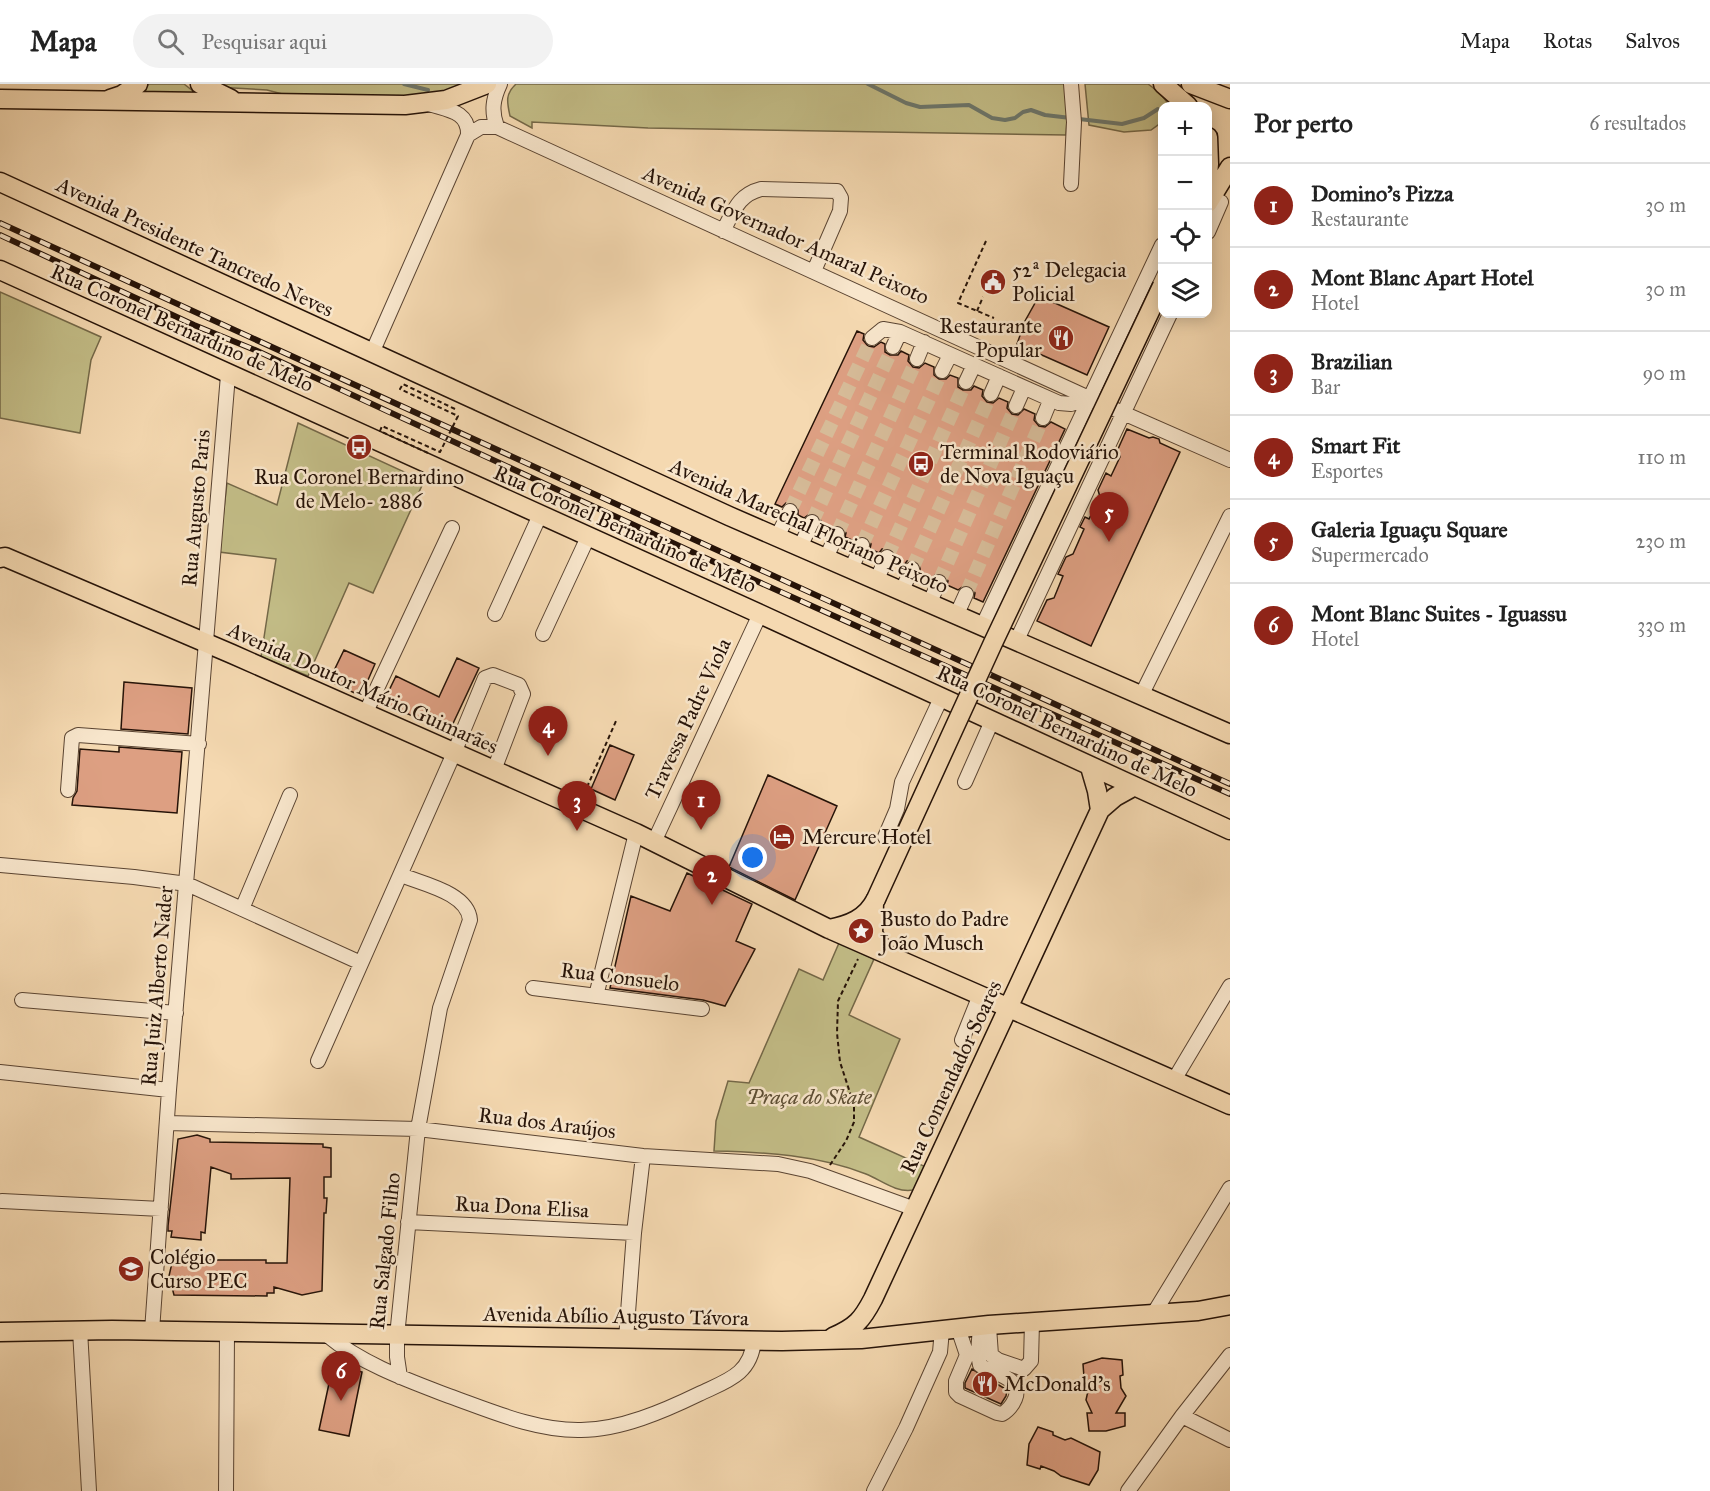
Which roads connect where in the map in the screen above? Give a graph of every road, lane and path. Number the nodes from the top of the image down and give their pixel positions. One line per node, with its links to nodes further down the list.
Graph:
1 (138, 84): 10 (main road)
2 (200, 84): 11 (main road)
3 (488, 84): 13 (main road)
4 (500, 84): 14 (street)
5 (1071, 84): 18 (street)
6 (1163, 84): 12 (main road)
7 (1191, 84): 9 (main road)
8 (0, 99): 10 (main road)
9 (1230, 99)
10 (106, 100): 11 (main road)
11 (238, 102): 13 (main road)
12 (1183, 102)
13 (427, 104): 15 (street)
14 (497, 127): 15 (street); 20 (street, Avenida Governador Amaral Peixoto)
15 (468, 135): 34 (street)
16 (1216, 162): 19 (main road)
17 (0, 182): 34 (main road, Avenida Presidente Tancredo Neves)
18 (1071, 183)
19 (1214, 203)
20 (723, 231): 24 (street, Avenida Governador Amaral Peixoto); 24 (street)
21 (986, 241): 27 (path)
22 (1158, 253): 44 (street)
23 (0, 270): 39 (main road, Rua Coronel Bernardino de Melo)
24 (814, 271): 44 (street, Avenida Governador Amaral Peixoto)
25 (1158, 294): 102 (main road, bridge)
26 (983, 297): 27 (path)
27 (976, 311): 28 (path)
28 (994, 318)
29 (1168, 318): 48 (street)
30 (900, 332): 31 (street); 32 (street); 33 (street)
31 (878, 334)
32 (924, 342): 35 (street); 36 (street)
33 (893, 347)
34 (372, 353): 59 (main road, Avenida Marechal Floriano Peixoto)
35 (950, 355): 37 (street); 38 (street)
36 (917, 358)
37 (974, 365): 40 (street); 41 (street)
38 (942, 371)
39 (228, 375): 53 (main road, Rua Coronel Bernardino de Melo); 78 (street, Rua Augusto Paris)
40 (999, 376): 42 (street); 43 (street)
41 (966, 382)
42 (1024, 388): 45 (street); 46 (street)
43 (991, 393)
44 (1089, 398): 45 (street); 48 (street, Avenida Governador Amaral Peixoto); 75 (street)
45 (1050, 400): 49 (street)
46 (1016, 406)
47 (455, 409): 50 (path, bridge)
48 (1123, 413): 51 (street, Avenida Governador Amaral Peixoto); 77 (street)
49 (1043, 418)
50 (428, 453)
51 (1230, 460)
52 (790, 511): 59 (street)
53 (540, 515): 58 (main road, Rua Coronel Bernardino de Melo); 72 (street)
54 (1230, 516): 79 (street)
55 (812, 522): 61 (street)
56 (452, 528): 81 (street)
57 (837, 534): 64 (street)
58 (588, 537): 73 (main road, Rua Coronel Bernardino de Melo); 76 (street)
59 (777, 537): 61 (main road, Avenida Marechal Floriano Peixoto)
60 (862, 545): 65 (street)
61 (800, 547): 64 (main road, Avenida Marechal Floriano Peixoto)
62 (2, 556): 78 (main road, Avenida Doutor Mário Guimarães)
63 (886, 557): 67 (street)
64 (826, 558): 65 (main road, Avenida Marechal Floriano Peixoto)
65 (851, 569): 67 (main road, Avenida Marechal Floriano Peixoto)
66 (912, 569): 69 (street)
67 (876, 580): 69 (main road, Avenida Marechal Floriano Peixoto)
68 (939, 582): 71 (street)
69 (901, 592): 71 (main road, Avenida Marechal Floriano Peixoto)
70 (966, 594): 74 (street)
71 (929, 604): 74 (main road, Avenida Marechal Floriano Peixoto)
72 (495, 614)
73 (760, 614): 80 (main road, Rua Coronel Bernardino de Melo); 98 (street, Travessa Padre Viola)
74 (956, 616): 75 (main road, Avenida Marechal Floriano Peixoto)
75 (982, 627): 77 (main road, Avenida Marechal Floriano Peixoto)
76 (543, 634)
77 (1016, 642): 79 (main road, Avenida Marechal Floriano Peixoto)
78 (207, 644): 81 (main road, Avenida Doutor Mário Guimarães); 85 (street, Rua Juiz Alberto Nader)
79 (1141, 696): 84 (main road, Avenida Marechal Floriano Peixoto)
80 (941, 698): 83 (main road, Rua Coronel Bernardino de Melo); 97 (street)
81 (365, 714): 86 (main road, Avenida Doutor Mário Guimarães)
82 (616, 721): 93 (path)
83 (992, 721): 87 (main road, Rua Coronel Bernardino de Melo); 89 (street)
84 (1230, 734)
85 (199, 744): 91 (street); 101 (street, Rua Juiz Alberto Nader)
86 (454, 753): 88 (main road, Avenida Doutor Mário Guimarães); 88 (street); 100 (street)
87 (1090, 767): 90 (main road, Rua Coronel Bernardino de Melo); 94 (main road)
88 (494, 770): 93 (main road, Avenida Doutor Mário Guimarães)
89 (965, 782)
90 (1133, 787): 94 (main road, Rua Comendador Soares); 95 (main road, Rua Coronel Bernardino de Melo)
91 (68, 790)
92 (290, 795): 103 (street)
93 (578, 807): 96 (main road, Avenida Doutor Mário Guimarães)
94 (1100, 810): 113 (main road, Rua Comendador Soares)
95 (1230, 830)
96 (636, 833): 98 (main road, Avenida Doutor Mário Guimarães); 111 (street)
97 (885, 837)
98 (654, 842): 104 (main road, Avenida Doutor Mário Guimarães)
99 (0, 865): 101 (street)
100 (401, 875): 107 (street); 123 (street, Rua Salgado Filho)
101 (187, 884): 103 (street); 115 (street, Rua Juiz Alberto Nader)
102 (875, 901): 104 (main road); 106 (main road)
103 (242, 909): 107 (street)
104 (828, 929): 105 (main road, Avenida Doutor Mário Guimarães)
105 (865, 945): 106 (main road, Avenida Doutor Mário Guimarães); 125 (path)
106 (886, 954): 110 (main road, Avenida Doutor Mário Guimarães)
107 (361, 963): 117 (street)
108 (1230, 986): 119 (street)
109 (533, 988): 111 (street, Rua Consuelo)
110 (980, 995): 113 (main road, Avenida Doutor Mário Guimarães); 116 (street)
111 (596, 996): 114 (street, Rua Consuelo)
112 (22, 1000): 115 (street)
113 (1008, 1006): 119 (main road, Avenida Doutor Mário Guimarães); 129 (main road, Rua Comendador Soares)
114 (702, 1009)
115 (176, 1013): 120 (street, Rua Juiz Alberto Nader)
116 (962, 1040)
117 (318, 1061)
118 (0, 1072): 120 (street)
119 (1174, 1080): 121 (main road, Avenida Doutor Mário Guimarães)
120 (169, 1090): 122 (street, Rua Juiz Alberto Nader)
121 (1230, 1105)
122 (167, 1123): 123 (street, Rua dos Araújos); 128 (street, Rua Juiz Alberto Nader)
123 (418, 1129): 124 (street, Rua dos Araújos); 130 (street, Rua Salgado Filho)
124 (643, 1156): 125 (street, Rua dos Araújos); 131 (street)
125 (824, 1175): 129 (street, Rua dos Araújos)
126 (1230, 1188): 134 (street)
127 (2, 1201): 128 (street)
128 (161, 1209): 139 (street, Rua Juiz Alberto Nader)
129 (915, 1209): 132 (main road, Rua Comendador Soares)
130 (408, 1222): 131 (street, Rua Dona Elisa); 144 (street, Rua Salgado Filho)
131 (634, 1233): 145 (street)
132 (873, 1299): 142 (main road); 147 (main road, Rua Comendador Soares)
133 (1230, 1305): 134 (main road, Avenida Abílio Augusto Távora)
134 (1154, 1313): 135 (main road, Avenida Abílio Augusto Távora)
135 (1032, 1322): 136 (main road, Avenida Abílio Augusto Távora); 136 (street)
136 (984, 1326): 137 (main road, Avenida Abílio Augusto Távora); 137 (street)
137 (950, 1329): 142 (main road, Avenida Abílio Augusto Távora); 154 (street)
138 (80, 1330): 139 (main road, Avenida Abílio Augusto Távora); 140 (main road, Avenida Abílio Augusto Távora); 152 (street)
139 (152, 1331): 141 (main road, Avenida Abílio Augusto Távora)
140 (0, 1332)
141 (227, 1333): 143 (main road, Avenida Abílio Augusto Távora); 153 (street)
142 (899, 1334): 147 (main road, Avenida Abílio Augusto Távora)
143 (327, 1335): 144 (main road, Avenida Abílio Augusto Távora); 149 (street)
144 (397, 1336): 145 (main road, Avenida Abílio Augusto Távora); 149 (street, Rua Salgado Filho)
145 (626, 1339): 146 (main road, Avenida Abílio Augusto Távora)
146 (753, 1340): 147 (main road, Avenida Abílio Augusto Távora); 149 (street)
147 (820, 1340)
148 (1230, 1355): 150 (street)
149 (400, 1377)
150 (1182, 1416): 151 (street); 155 (street)
151 (1230, 1440)
152 (89, 1491)
153 (226, 1491)
154 (874, 1491)
155 (1128, 1491)

